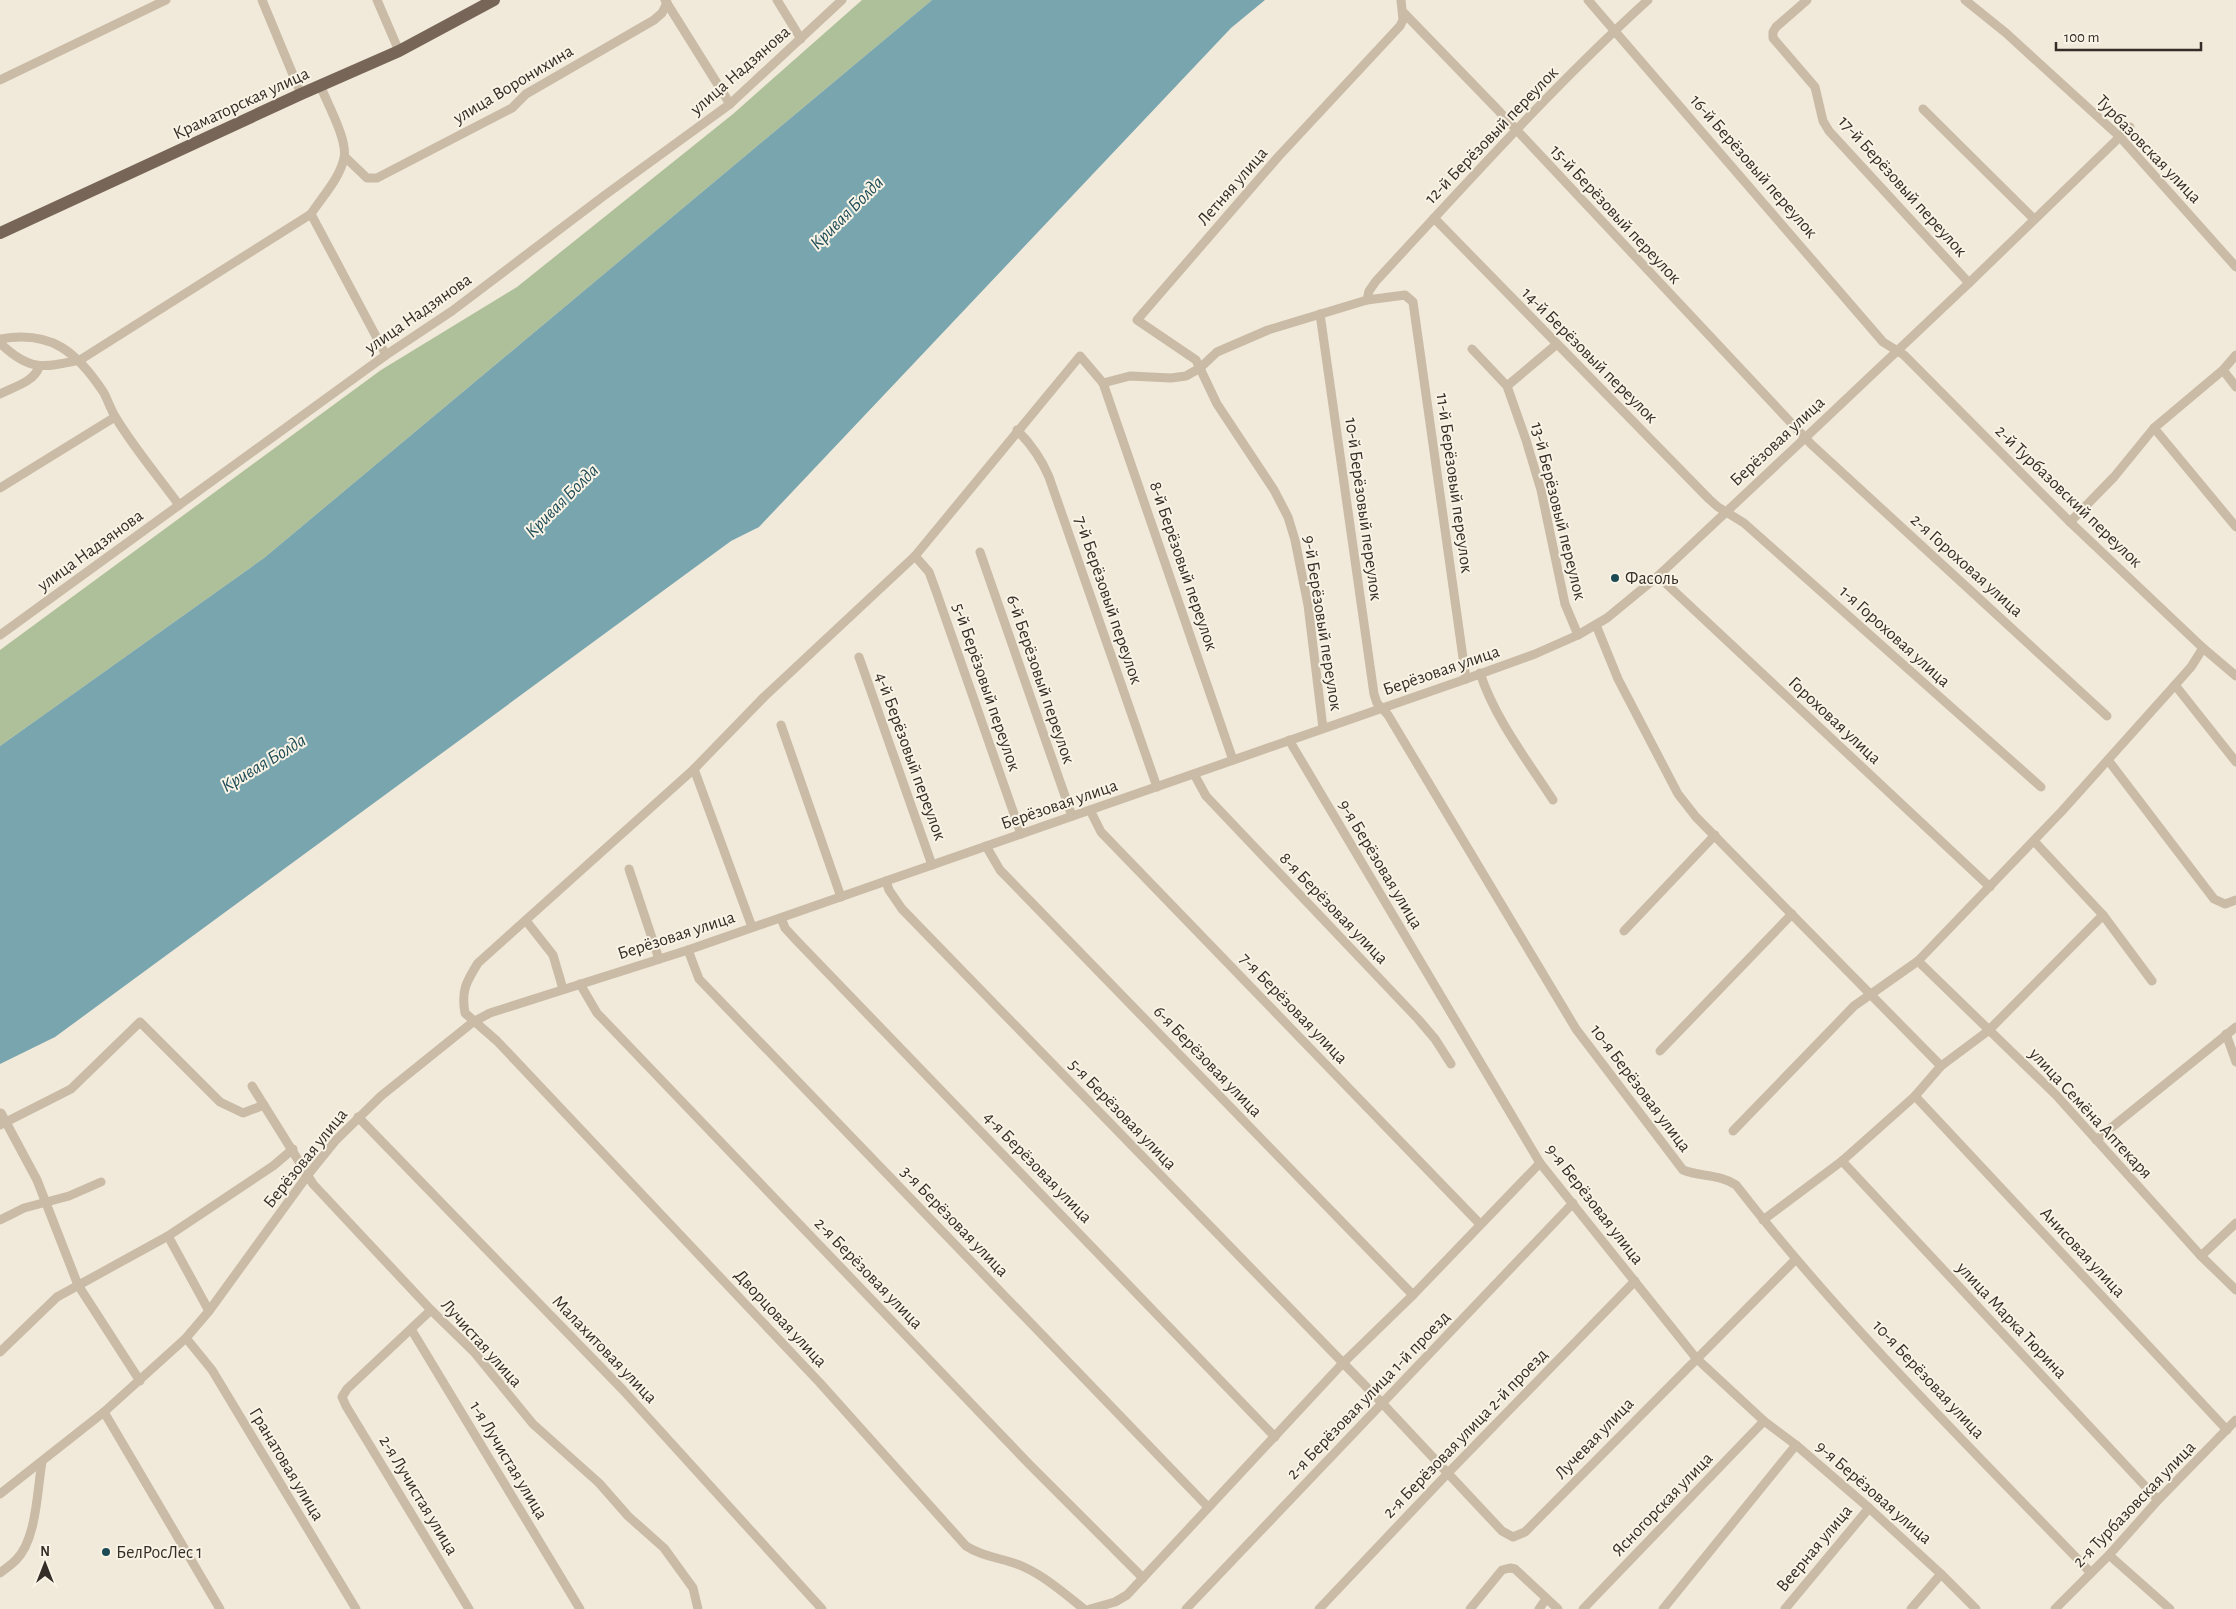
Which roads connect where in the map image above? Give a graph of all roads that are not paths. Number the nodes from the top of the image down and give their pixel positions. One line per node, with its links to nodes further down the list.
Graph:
1 (262, 0): 19 (street)
2 (377, 0): 16 (street)
3 (494, 0): 16 (main road, Краматорская улица)
4 (777, 0): 15 (street)
5 (842, 0): 15 (street, улица Надзянова)
6 (1401, 0): 13 (street)
7 (1588, 0): 14 (street, 16-й Берёзовый переулок)
8 (1648, 0): 14 (street, 12-й Берёзовый переулок)
9 (1807, 0): 31 (street, 17-й Берёзовый переулок)
10 (1965, 0): 24 (street, Турбазовская улица)
11 (161, 1): 17 (street)
12 (666, 2): 20 (street); 25 (street, улица Воронихина)
13 (1403, 12): 23 (street, 15-й Берёзовый переулок); 43 (street, Летняя улица)
14 (1616, 29): 23 (street, 12-й Берёзовый переулок); 38 (street, 16-й Берёзовый переулок)
15 (801, 39): 20 (street, улица Надзянова)
16 (399, 51): 18 (main road, Краматорская улица)
17 (0, 80)
18 (320, 85): 19 (main road, Краматорская улица); 25 (street)
19 (301, 94): 29 (main road, Краматорская улица)
20 (730, 104): 39 (street, улица Надзянова)
21 (1923, 109): 28 (street)
22 (2130, 127): 24 (street, Берёзовая улица)
23 (1515, 130): 27 (street, 12-й Берёзовый переулок); 52 (street, 15-й Берёзовый переулок)
24 (2120, 137): 28 (street, Берёзовая улица); 30 (street, Турбазовская улица)
25 (345, 157): 26 (street)
26 (311, 214): 39 (street); 41 (street)
27 (1434, 218): 32 (street, 12-й Берёзовый переулок); 36 (street, 14-й Берёзовый переулок)
28 (2034, 219): 31 (street, Берёзовая улица)
29 (0, 232)
30 (2236, 267)
31 (1969, 283): 38 (street, Берёзовая улица)
32 (1367, 300): 33 (street); 68 (street, 11-й Берёзовый переулок)
33 (1320, 314): 43 (street); 70 (street, 10-й Берёзовый переулок)
34 (0, 339): 41 (street)
35 (0, 343): 42 (street)
36 (1557, 344): 46 (street); 55 (street, 14-й Берёзовый переулок)
37 (1472, 349): 46 (street, 13-й Берёзовый переулок)
38 (1896, 352): 52 (street, Берёзовая улица); 56 (street, 2-й Турбазовский переулок)
39 (386, 355): 54 (street, улица Надзянова)
40 (2236, 355): 44 (street)
41 (80, 360): 42 (street); 49 (street)
42 (38, 367): 48 (street)
43 (1200, 368): 45 (street); 73 (street, 9-й Берёзовый переулок)
44 (2222, 370): 47 (street); 50 (street)
45 (1103, 383): 51 (street); 75 (street, 8-й Берёзовый переулок)
46 (1507, 386): 63 (street, 13-й Берёзовый переулок)
47 (2236, 387)
48 (0, 394)
49 (115, 417): 53 (street); 54 (street)
50 (2154, 428): 56 (street); 57 (street)
51 (1017, 430): 59 (street); 80 (street, 7-й Берёзовый переулок)
52 (1805, 438): 55 (street, Берёзовая улица); 71 (street, 2-я Гороховая улица)
53 (0, 488)
54 (179, 505): 62 (street, улица Надзянова)
55 (1726, 512): 60 (street, Берёзовая улица); 81 (street, 1-я Гороховая улица)
56 (2070, 522): 64 (street, 2-й Турбазовский переулок)
57 (2236, 527)
58 (980, 552): 84 (street, 6-й Берёзовый переулок)
59 (915, 556): 78 (street); 85 (street, 5-й Берёзовый переулок)
60 (1658, 576): 61 (street, Берёзовая улица); 92 (street, Гороховая улица)
61 (1596, 626): 63 (street, Берёзовая улица); 86 (street)
62 (0, 635)
63 (1578, 635): 66 (street, Берёзовая улица)
64 (2203, 648): 67 (street, 2-й Турбазовский переулок); 69 (street)
65 (859, 657): 89 (street, 4-й Берёзовый переулок)
66 (1480, 673): 68 (street, Берёзовая улица); 82 (street)
67 (2236, 676)
68 (1466, 678): 70 (street, Берёзовая улица)
69 (2175, 685): 76 (street); 77 (street)
70 (1381, 708): 73 (street, Берёзовая улица); 132 (street, 10-я Берёзовая улица)
71 (2107, 716)
72 (782, 725): 93 (street)
73 (1323, 728): 74 (street, Берёзовая улица)
74 (1289, 740): 75 (street, Берёзовая улица); 126 (street, 9-я Берёзовая улица)
75 (1233, 760): 79 (street, Берёзовая улица)
76 (2108, 760): 87 (street); 94 (street)
77 (2236, 762)
78 (694, 769): 98 (street); 99 (street)
79 (1194, 774): 80 (street, Берёзовая улица); 114 (street, 8-я Берёзовая улица)
80 (1157, 787): 83 (street, Берёзовая улица)
81 (2041, 787)
82 (1553, 800)
83 (1090, 810): 84 (street, Берёзовая улица); 134 (street, 7-я Берёзовая улица)
84 (1072, 816): 85 (street, Берёзовая улица)
85 (1021, 834): 88 (street, Берёзовая улица)
86 (1715, 835): 95 (street); 100 (street)
87 (2034, 841): 92 (street); 96 (street)
88 (986, 846): 89 (street, Берёзовая улица); 141 (street, 6-я Берёзовая улица)
89 (932, 865): 91 (street, Берёзовая улица)
90 (629, 869): 102 (street)
91 (886, 881): 93 (street, Берёзовая улица); 148 (street, 5-я Берёзовая улица)
92 (1990, 887): 103 (street)
93 (841, 897): 97 (street, Берёзовая улица)
94 (2236, 900)
95 (1792, 914): 107 (street); 112 (street)
96 (2103, 914): 104 (street); 110 (street)
97 (781, 918): 99 (street, Берёзовая улица); 155 (street, 4-я Берёзовая улица)
98 (527, 922): 106 (street); 108 (street)
99 (752, 927): 101 (street, Берёзовая улица)
100 (1624, 931)
101 (688, 950): 102 (street, Берёзовая улица); 161 (street, 3-я Берёзовая улица)
102 (659, 959): 105 (street, Берёзовая улица)
103 (1918, 961): 107 (street); 110 (street, улица Семёна Аптекаря)
104 (2152, 981)
105 (580, 984): 106 (street, Берёзовая улица); 168 (street, 2-я Берёзовая улица)
106 (563, 989): 108 (street, Берёзовая улица)
107 (1870, 994): 115 (street); 122 (street)
108 (473, 1022): 120 (street, Берёзовая улица); 176 (street, Дворцовая улица)
109 (2236, 1026): 111 (street)
110 (1988, 1031): 115 (street); 123 (street, улица Семёна Аптекаря)
111 (2226, 1034): 113 (street); 123 (street)
112 (1660, 1051)
113 (2236, 1062)
114 (1451, 1064)
115 (1941, 1066): 117 (street)
116 (252, 1086): 118 (street, Лучистая улица)
117 (1915, 1096): 125 (street); 154 (street, Анисовая улица)
118 (264, 1105): 121 (street); 124 (street, Лучистая улица)
119 (1, 1113): 121 (street)
120 (358, 1117): 127 (street, Берёзовая улица); 175 (street, Малахитовая улица)
121 (3, 1123): 129 (street)
122 (1733, 1131)
123 (2096, 1140): 136 (street, улица Семёна Аптекаря)
124 (293, 1149): 127 (street, Лучистая улица); 135 (street)
125 (1842, 1161): 132 (street); 160 (street, улица Марка Тюрина)
126 (1540, 1163): 130 (street, 9-я Берёзовая улица); 134 (street)
127 (307, 1176): 142 (street, Лучистая улица); 143 (street, Берёзовая улица)
128 (101, 1182): 129 (street)
129 (46, 1201): 131 (street); 139 (street)
130 (1573, 1203): 138 (street, 9-я Берёзовая улица); 150 (street, 2-я Берёзовая улица 1-й проезд)
131 (0, 1220)
132 (1763, 1220): 137 (street, 10-я Берёзовая улица)
133 (2236, 1223): 136 (street)
134 (1480, 1224): 141 (street)
135 (168, 1236): 139 (street); 143 (street)
136 (2202, 1256): 140 (street, улица Семёна Аптекаря)
137 (1796, 1259): 147 (street, Лучевая улица); 166 (street, 10-я Берёзовая улица)
138 (1635, 1281): 147 (street, 9-я Берёзовая улица); 158 (street, 2-я Берёзовая улица 2-й проезд)
139 (78, 1285): 146 (street); 149 (street)
140 (2236, 1290)
141 (1413, 1295): 148 (street)
142 (431, 1310): 144 (street); 174 (street, Лучистая улица)
143 (210, 1311): 145 (street, Берёзовая улица)
144 (411, 1329): 172 (street, 2-я Лучистая улица); 173 (street, 1-я Лучистая улица)
145 (186, 1338): 149 (street, Берёзовая улица); 171 (street, Гранатовая улица)
146 (0, 1352)
147 (1696, 1358): 152 (street, 9-я Берёзовая улица); 163 (street, Лучевая улица)
148 (1342, 1364): 150 (street, 5-я Берёзовая улица); 155 (street)
149 (140, 1381): 151 (street, Берёзовая улица)
150 (1382, 1403): 158 (street, 5-я Берёзовая улица); 178 (street, 2-я Берёзовая улица 1-й проезд)
151 (104, 1412): 157 (street, Берёзовая улица); 170 (street)
152 (1764, 1420): 156 (street, 9-я Берёзовая улица); 183 (street, Ясногорская улица)
153 (2236, 1420): 154 (street, 2-я Турбазовская улица)
154 (2227, 1430): 160 (street, 2-я Турбазовская улица)
155 (1275, 1437): 161 (street)
156 (1796, 1445): 162 (street, 9-я Берёзовая улица); 184 (street)
157 (42, 1462): 159 (street, Берёзовая улица); 165 (street)
158 (1448, 1473): 163 (street, 5-я Берёзовая улица); 179 (street, 2-я Берёзовая улица 2-й проезд)
159 (0, 1494)
160 (2158, 1500): 164 (street, 2-я Турбазовская улица)
161 (1208, 1507): 168 (street)
162 (1869, 1508): 167 (street, 9-я Берёзовая улица); 185 (street, Веерная улица)
163 (1513, 1537)
164 (2108, 1555): 166 (street, 2-я Турбазовская улица); 189 (street)
165 (0, 1573)
166 (2091, 1573): 188 (street, 2-я Турбазовская улица)
167 (1941, 1574): 186 (street); 187 (street, 9-я Берёзовая улица)
168 (1143, 1578): 177 (street)
169 (1546, 1599): 180 (street); 181 (street); 182 (street)
170 (220, 1609)
171 (356, 1609)
172 (469, 1609)
173 (580, 1609)
174 (698, 1609)
175 (822, 1609)
176 (1084, 1609)
177 (1090, 1609)
178 (1186, 1609)
179 (1319, 1609)
180 (1470, 1609)
181 (1539, 1609)
182 (1558, 1609)
183 (1583, 1609)
184 (1663, 1609)
185 (1785, 1609)
186 (1911, 1609)
187 (1976, 1609)
188 (2055, 1609)
189 (2170, 1609)

